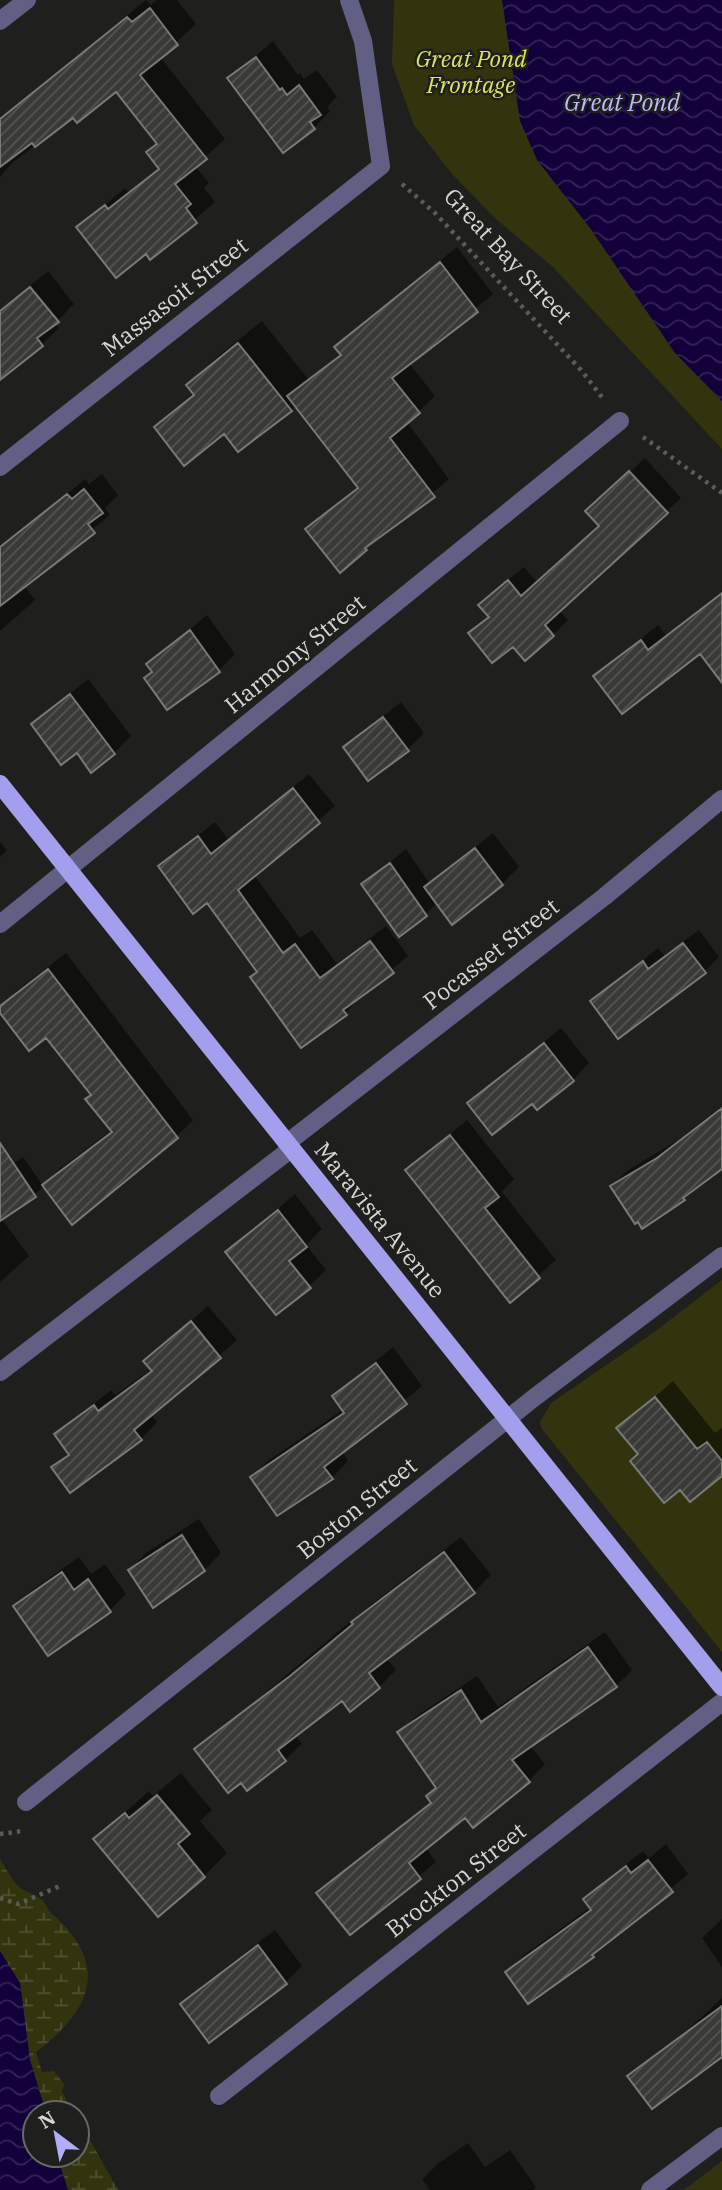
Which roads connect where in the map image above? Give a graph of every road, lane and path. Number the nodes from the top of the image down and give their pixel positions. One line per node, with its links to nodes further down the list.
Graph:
1 (27, 0): 3 (street)
2 (349, 0): 4 (street)
3 (0, 21)
4 (381, 166): 5 (path, Great Bay Street); 6 (street, Massasoit Street)
5 (620, 421): 7 (path, Great Bay Street); 10 (street, Harmony Street)
6 (0, 467)
7 (722, 493)
8 (0, 784): 10 (main road, Maravista Avenue)
9 (722, 799): 12 (street, Pocasset Street)
10 (68, 869): 11 (street, Harmony Street); 12 (main road, Maravista Avenue)
11 (0, 925)
12 (289, 1146): 14 (street, Pocasset Street); 15 (main road, Maravista Avenue)
13 (722, 1256): 15 (street, Boston Street)
14 (0, 1371)
15 (508, 1418): 16 (main road, Maravista Avenue); 18 (street, Boston Street)
16 (722, 1687)
17 (722, 1702): 21 (street, Brockton Street)
18 (26, 1802)
19 (60, 1886): 20 (path)
20 (0, 1898)
21 (219, 2096)
22 (722, 2136): 23 (street)
23 (650, 2190)

